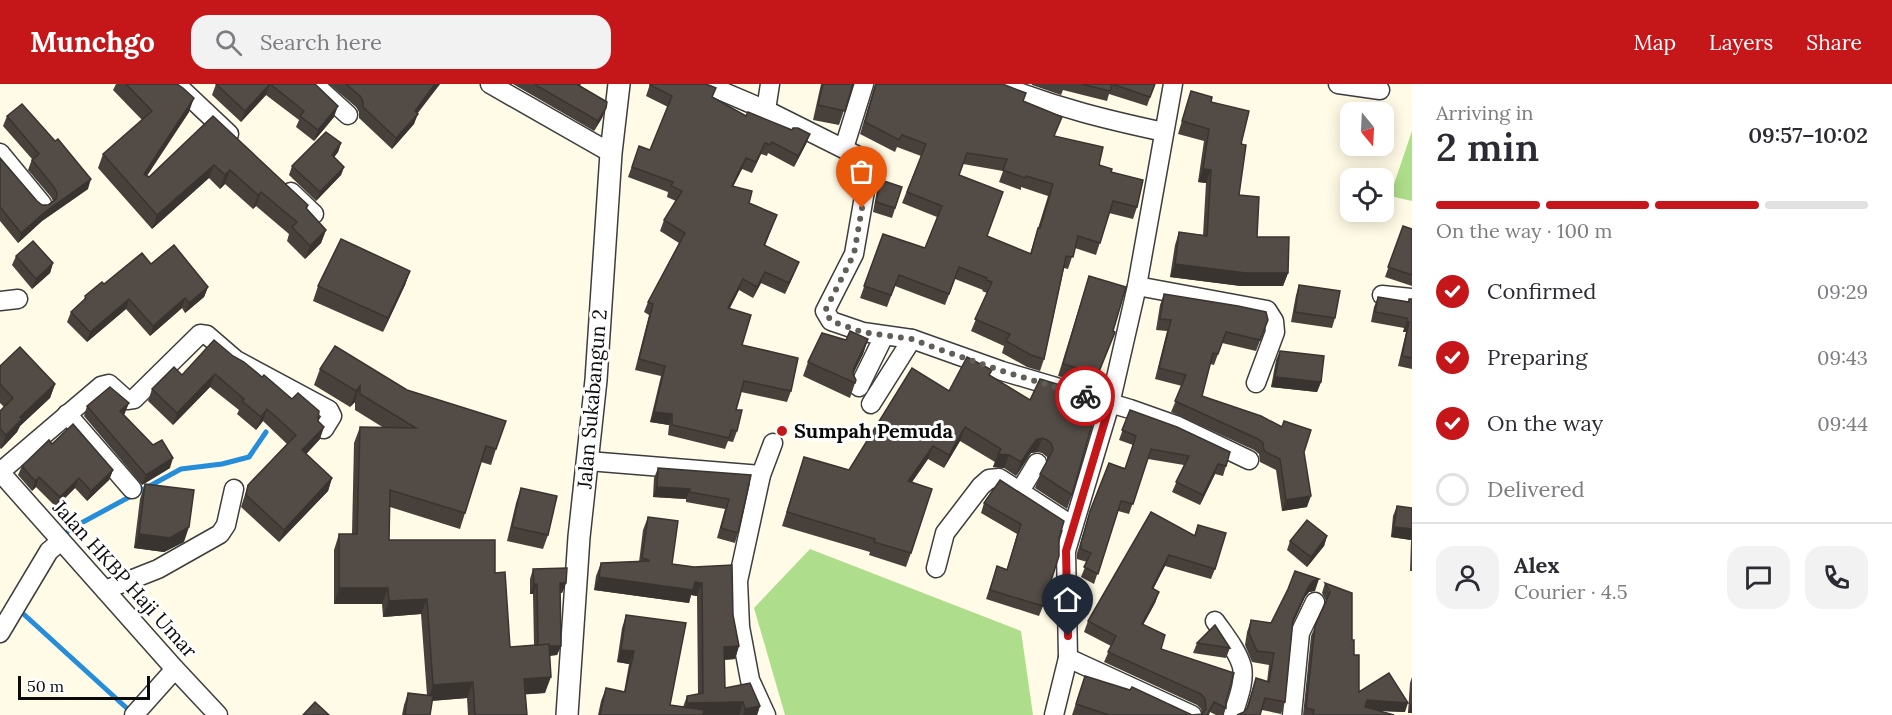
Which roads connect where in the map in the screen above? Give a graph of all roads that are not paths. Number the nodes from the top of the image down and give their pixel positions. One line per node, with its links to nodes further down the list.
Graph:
1 (176, 84): 16 (street)
2 (314, 84): 13 (street)
3 (490, 84): 18 (street)
4 (619, 84): 18 (street, Jalan Sukabangun 2)
5 (705, 84): 12 (street)
6 (770, 84): 12 (street)
7 (864, 84): 15 (street)
8 (1173, 84): 14 (street)
9 (1338, 84): 11 (street)
10 (1005, 87): 14 (street)
11 (1380, 90)
12 (766, 110): 15 (street)
13 (348, 115)
14 (1164, 132): 22 (street)
15 (844, 148): 25 (street)
16 (245, 149)
17 (0, 153): 20 (street)
18 (611, 153): 35 (street, Jalan Sukabangun 2)
19 (279, 181): 21 (street)
20 (42, 204)
21 (314, 214)
22 (1137, 286): 27 (street); 30 (street)
23 (1382, 295): 24 (street)
24 (1412, 298)
25 (884, 336): 26 (street); 28 (street)
26 (912, 339): 29 (street); 30 (street)
27 (1256, 383)
28 (859, 387)
29 (871, 404)
30 (1110, 404): 34 (street); 42 (street)
31 (67, 414): 32 (street); 37 (street); 39 (street)
32 (324, 429)
33 (774, 443): 38 (street)
34 (1249, 460)
35 (588, 461): 38 (street); 53 (street, Jalan Sukabangun 2)
36 (1037, 463): 41 (street)
37 (0, 472): 43 (street, Jalan HKBP Haji Umar)
38 (761, 475): 54 (street)
39 (132, 489)
40 (234, 489): 45 (street)
41 (1020, 490): 42 (street); 44 (street)
42 (1073, 526): 49 (street)
43 (58, 538): 45 (street, Jalan HKBP Haji Umar); 48 (street)
44 (936, 568)
45 (105, 591): 50 (street, Jalan HKBP Haji Umar)
46 (1315, 602): 58 (street)
47 (1215, 621): 57 (street)
48 (0, 633)
49 (1068, 657): 55 (street); 56 (street)
50 (174, 669): 51 (street); 52 (street, Jalan HKBP Haji Umar)
51 (134, 715)
52 (218, 715)
53 (567, 715)
54 (766, 715)
55 (1054, 715)
56 (1192, 715)
57 (1233, 715)
58 (1292, 715)

